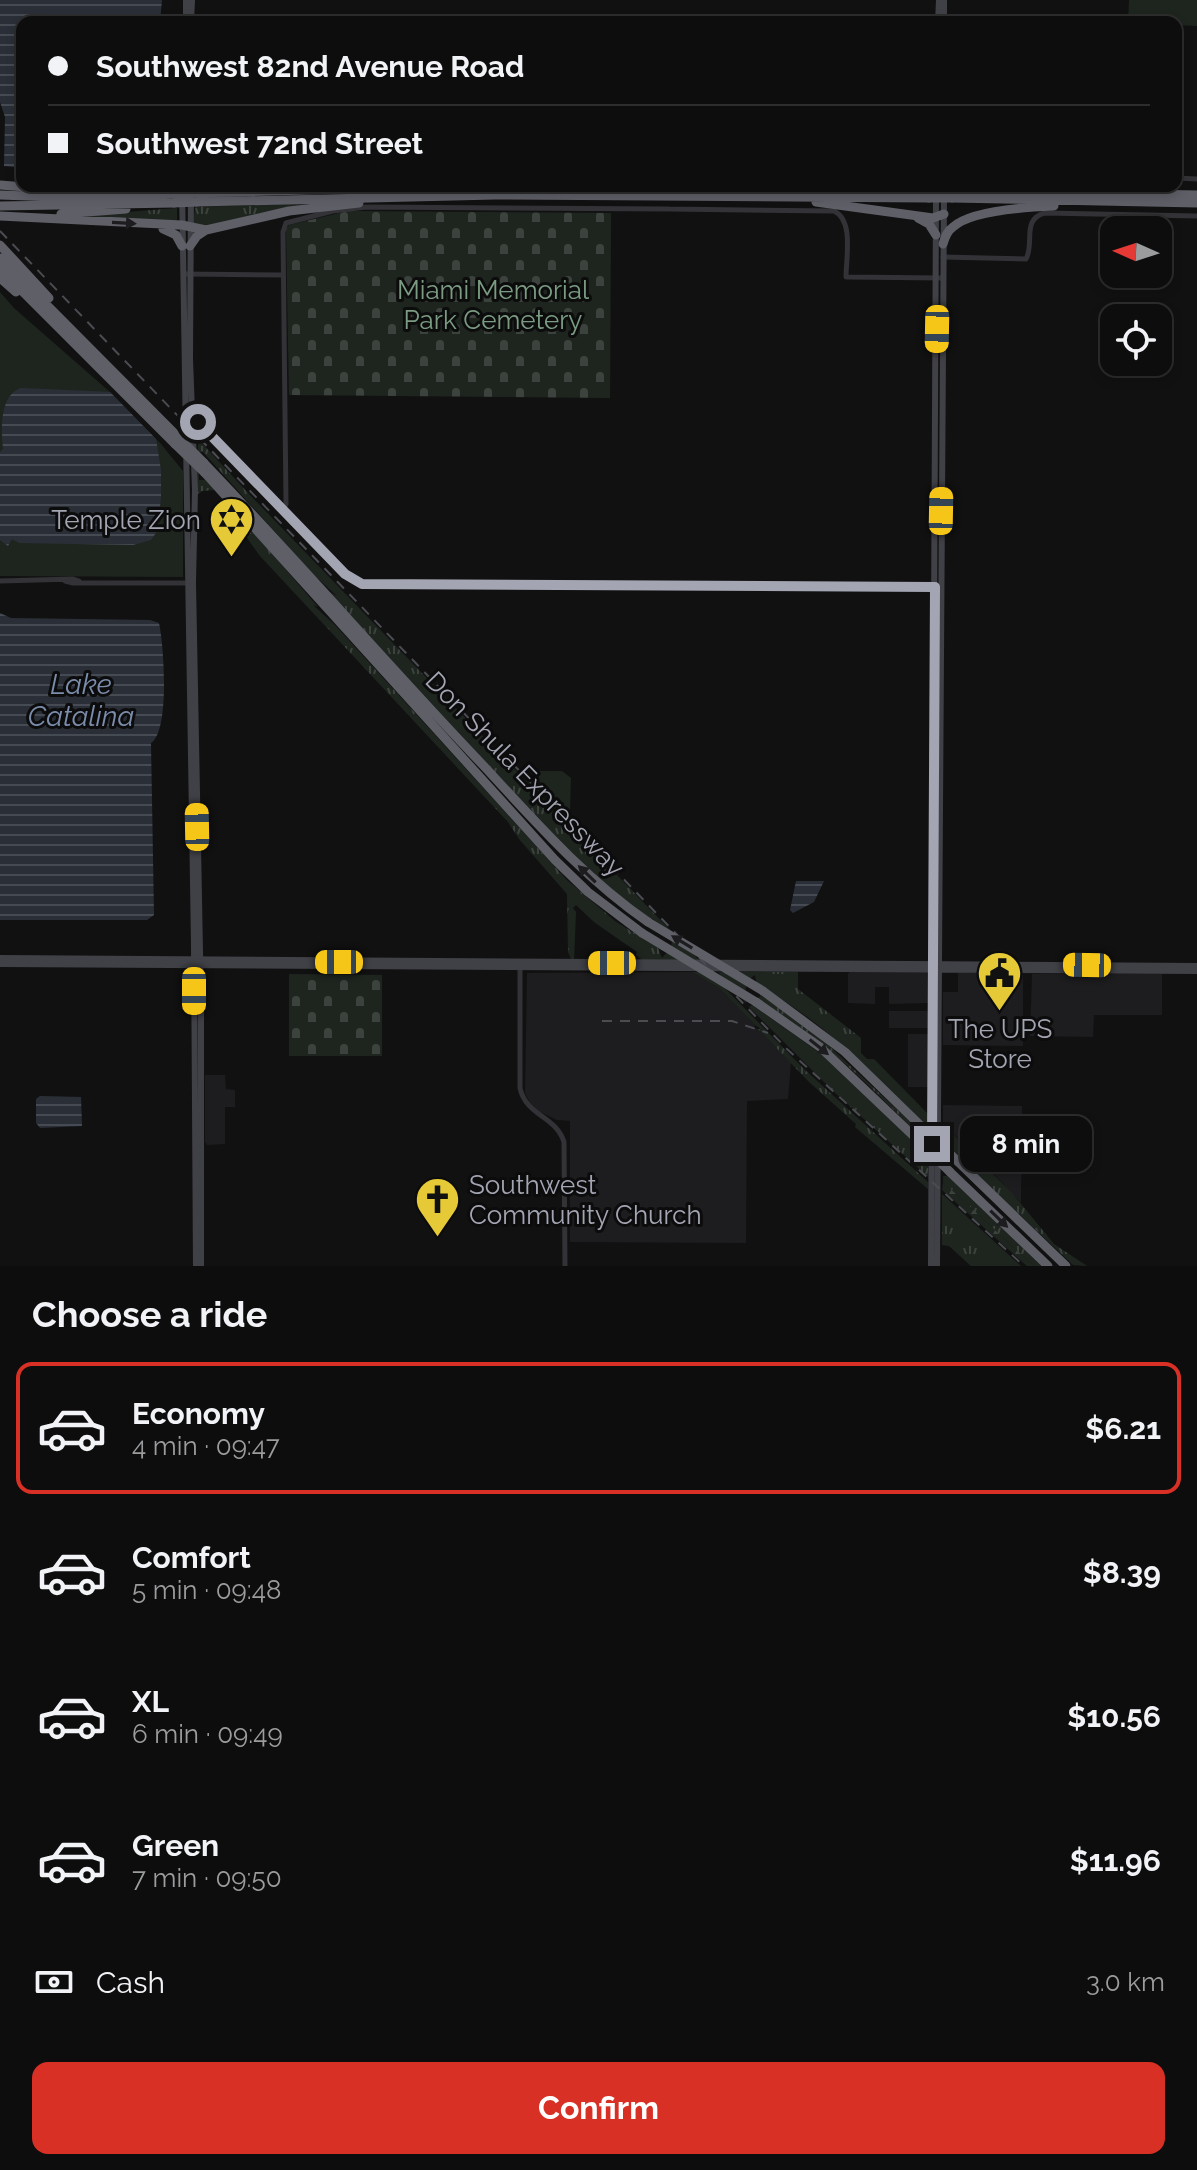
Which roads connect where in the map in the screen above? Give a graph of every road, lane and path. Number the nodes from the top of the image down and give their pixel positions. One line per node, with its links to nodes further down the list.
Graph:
1 (187, 192): 14 (highway, bridge)
2 (191, 192): 24 (main road)
3 (442, 192): 25 (highway)
4 (511, 192): 12 (highway)
5 (901, 192): 12 (highway)
6 (931, 192): 21 (main road)
7 (950, 192): 21 (main road)
8 (977, 192): 13 (highway)
9 (1136, 192): 13 (highway)
10 (0, 195): 14 (highway)
11 (1197, 195): 13 (highway)
12 (781, 196): 17 (highway)
13 (1140, 198): 15 (highway); 22 (highway)
14 (171, 200): 16 (highway); 20 (highway)
15 (1197, 203)
16 (0, 206)
17 (911, 215): 21 (highway); 26 (highway)
18 (0, 216): 20 (highway)
19 (1197, 216): 29 (street)
20 (32, 217): 23 (highway, one-way to 23)
21 (940, 217): 22 (highway); 26 (main road)
22 (960, 222): 26 (highway)
23 (157, 225): 24 (highway); 28 (highway)
24 (186, 227): 25 (highway); 28 (main road)
25 (206, 230): 28 (highway)
26 (940, 240): 29 (main road)
27 (0, 245): 37 (highway)
28 (186, 246): 32 (main road)
29 (940, 257): 35 (main road)
30 (0, 258): 37 (highway, Don Shula Expressway)
31 (0, 269): 36 (highway, Don Shula Expressway)
32 (187, 274): 33 (street); 38 (main road)
33 (283, 275): 35 (street); 41 (street)
34 (0, 278): 36 (highway)
35 (940, 278): 44 (main road)
36 (45, 313): 39 (highway, Don Shula Expressway)
37 (69, 326): 39 (highway, Don Shula Expressway)
38 (190, 419): 41 (street); 43 (main road)
39 (176, 440): 40 (highway, Don Shula Expressway, bridge)
40 (204, 468): 62 (highway, Don Shula Expressway, one-way to 62, bridge); 63 (highway, Don Shula Expressway, one-way to 40, bridge)
41 (283, 510): 44 (street)
42 (0, 581): 43 (street)
43 (191, 583): 50 (main road)
44 (938, 587): 45 (main road)
45 (937, 777): 46 (main road); 47 (main road)
46 (934, 872): 47 (main road); 54 (main road)
47 (940, 887): 54 (main road)
48 (149, 960): 49 (main road); 50 (main road); 52 (main road)
49 (0, 961): 52 (main road)
50 (198, 964): 52 (main road); 53 (main road); 60 (main road)
51 (1087, 965): 55 (main road); 56 (main road); 58 (main road)
52 (143, 966)
53 (520, 966): 54 (main road); 61 (street)
54 (936, 966): 55 (main road); 59 (main road)
55 (1049, 968): 58 (main road)
56 (1118, 968): 57 (main road); 58 (main road)
57 (1197, 969)
58 (1080, 971)
59 (934, 1265)
60 (199, 1266)
61 (565, 1266)
62 (1048, 1266)
63 (1069, 1266)

